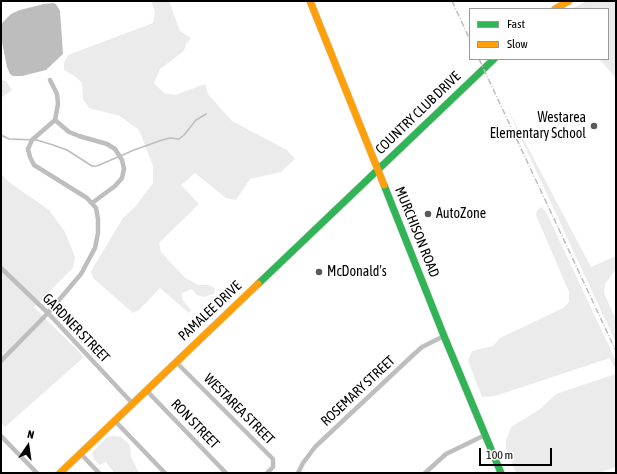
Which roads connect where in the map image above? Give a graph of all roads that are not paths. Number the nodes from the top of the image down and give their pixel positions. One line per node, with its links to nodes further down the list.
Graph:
1 (310, 1): 5 (main road, MURCHISON ROAD)
2 (493, 60): 5 (main road, COUNTRY CLUB DRIVE)
3 (50, 80): 4 (street)
4 (55, 120): 6 (street); 6 (street)
5 (378, 169): 9 (main road, MURCHISON ROAD); 11 (main road, PAMALEE DRIVE)
6 (92, 203): 8 (street)
7 (1, 268): 8 (street, GARDNER STREET)
8 (48, 313): 10 (street); 13 (street, GARDNER STREET)
9 (444, 336): 15 (main road, MURCHISON ROAD); 24 (street, ROSEMARY STREET)
10 (1, 361)
11 (176, 362): 12 (main road, PAMALEE DRIVE); 23 (street, WESTAREA STREET)
12 (147, 391): 13 (main road, PAMALEE DRIVE); 22 (street, RON STREET)
13 (133, 404): 14 (main road, PAMALEE DRIVE)
14 (115, 421): 17 (main road, PAMALEE DRIVE); 21 (street)
15 (485, 435): 25 (street); 26 (main road, MURCHISON ROAD)
16 (1, 436): 18 (street)
17 (81, 454): 19 (main road, PAMALEE DRIVE); 20 (street)
18 (37, 473)
19 (60, 473)
20 (99, 473)
21 (165, 473)
22 (226, 473)
23 (267, 473)
24 (298, 473)
25 (425, 473)
26 (501, 473)

